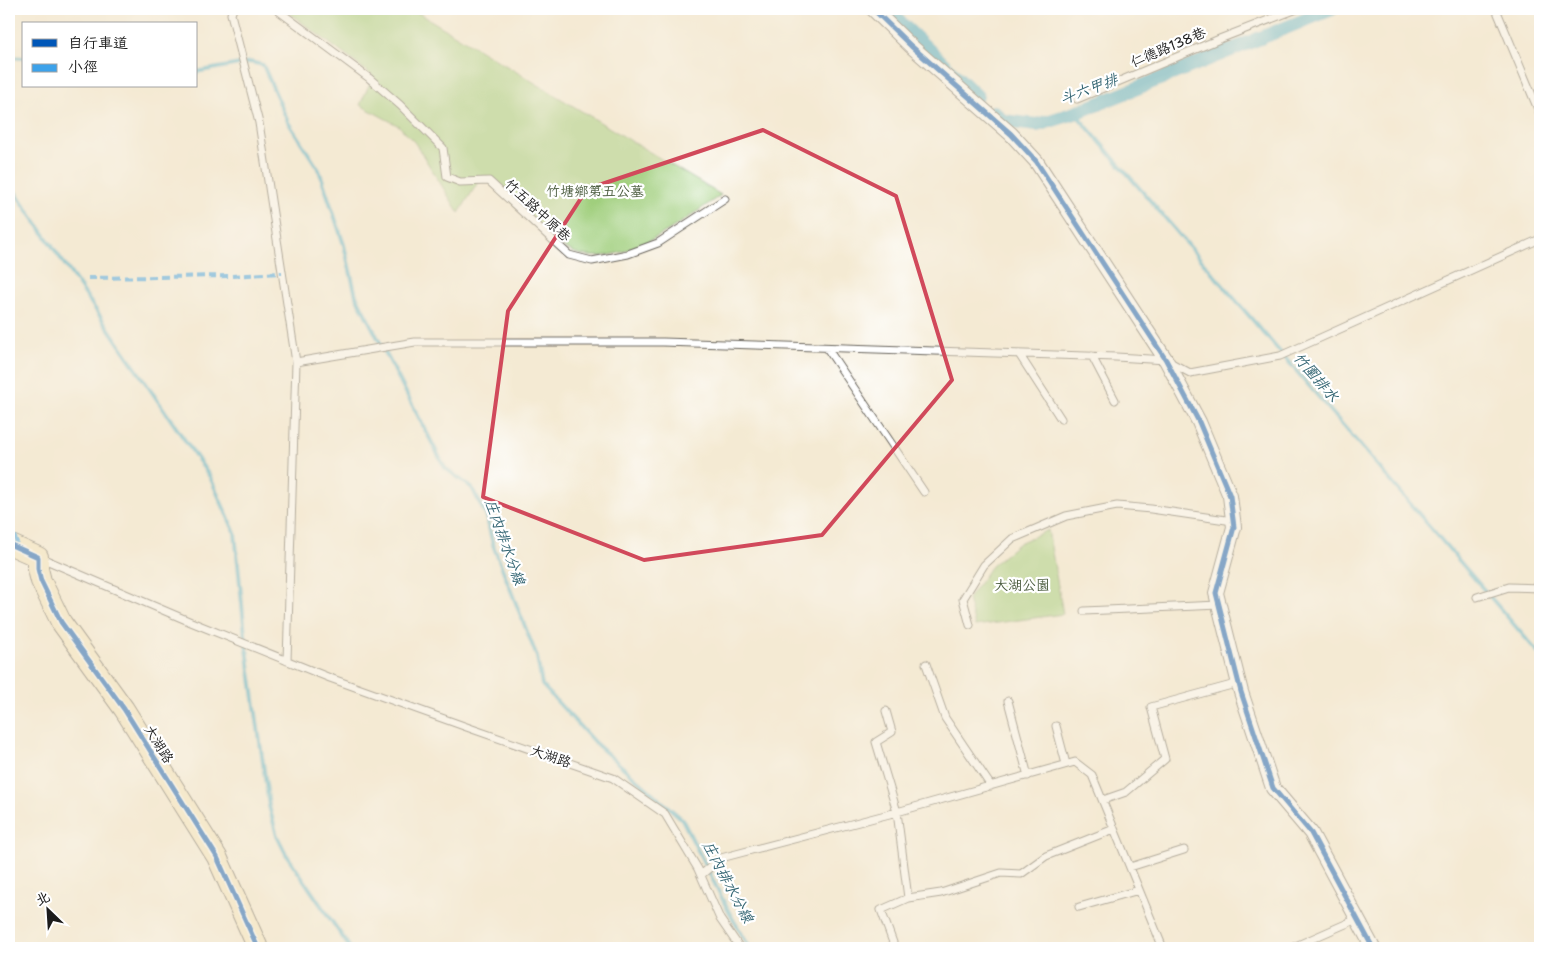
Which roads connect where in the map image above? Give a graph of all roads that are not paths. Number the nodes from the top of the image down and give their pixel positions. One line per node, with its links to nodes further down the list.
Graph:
1 (233, 9): 14 (lane)
2 (276, 9): 8 (lane, 竹五路中原巷)
3 (873, 9): 13 (street)
4 (1297, 9): 6 (lane, 仁德路138巷)
5 (1496, 9): 7 (lane)
6 (1077, 99)
7 (1540, 114)
8 (725, 199)
9 (1540, 239): 13 (lane)
10 (827, 348): 11 (lane); 14 (lane); 17 (lane)
11 (1018, 354): 12 (lane); 16 (lane)
12 (1092, 356): 13 (lane); 15 (lane)
13 (1166, 360): 18 (street)
14 (296, 362): 26 (lane)
15 (1115, 400)
16 (1061, 419)
17 (924, 492)
18 (1233, 521): 23 (street); 25 (lane)
19 (9, 544): 20 (street)
20 (38, 557): 26 (lane, 大湖路); 45 (street, 大湖路)
21 (1540, 588): 22 (lane)
22 (1477, 597)
23 (1219, 605): 24 (lane); 28 (street)
24 (1084, 611)
25 (970, 625)
26 (287, 661): 40 (lane, 大湖路)
27 (926, 664): 34 (lane)
28 (1239, 683): 35 (lane); 44 (street)
29 (1008, 701): 33 (lane)
30 (886, 711): 36 (lane)
31 (1056, 726): 32 (lane)
32 (1066, 764): 33 (lane); 35 (lane)
33 (1028, 776): 34 (lane)
34 (991, 786): 36 (lane)
35 (1103, 800): 37 (lane)
36 (897, 812): 40 (lane); 42 (lane)
37 (1114, 829): 39 (lane); 42 (lane)
38 (1184, 850): 39 (lane)
39 (1130, 867): 41 (lane)
40 (700, 876): 46 (lane, 大湖路)
41 (1139, 890): 43 (lane); 48 (lane)
42 (908, 898): 47 (lane)
43 (1079, 908)
44 (1357, 919): 49 (lane); 50 (street)
45 (258, 948)
46 (740, 948)
47 (895, 948)
48 (1161, 948)
49 (1291, 948)
50 (1373, 948)

